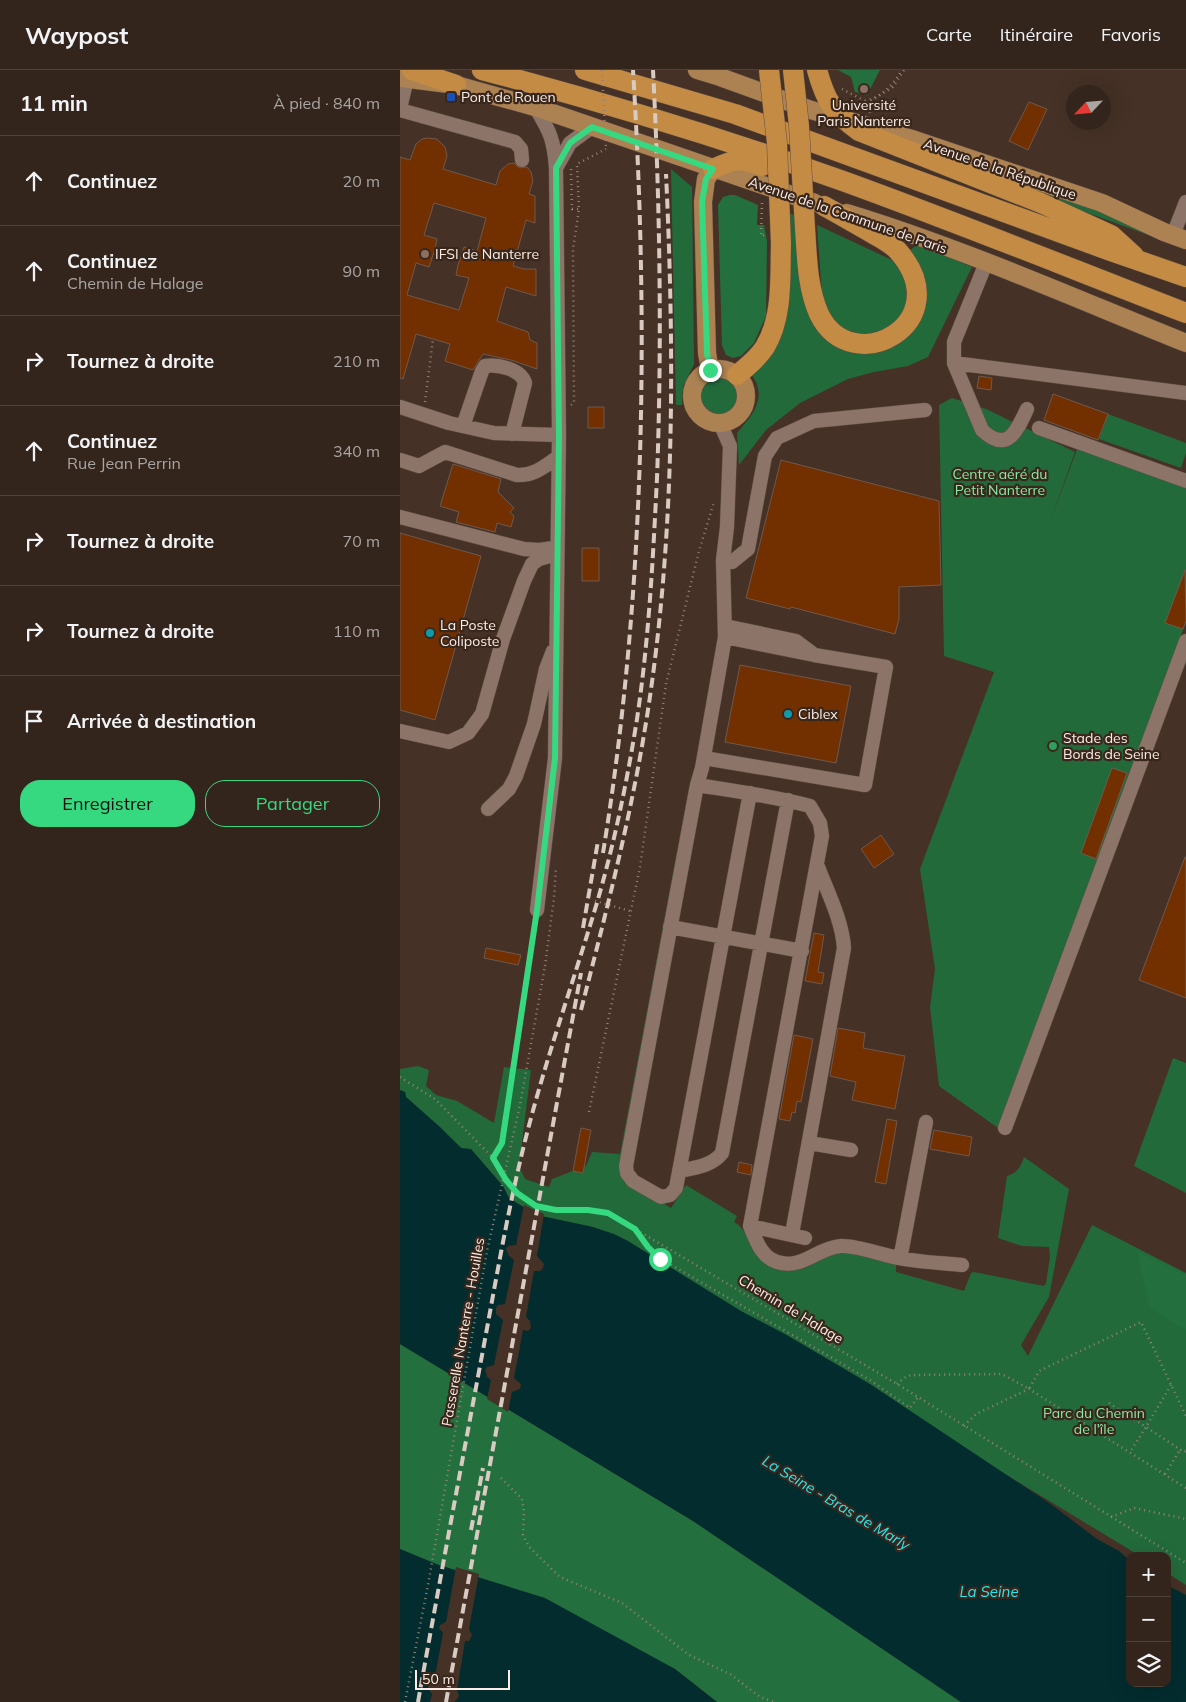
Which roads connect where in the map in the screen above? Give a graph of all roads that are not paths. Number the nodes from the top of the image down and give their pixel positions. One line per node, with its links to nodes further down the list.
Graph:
1 (482, 70): 18 (highway)
2 (585, 70): 20 (highway)
3 (697, 70): 11 (main road, Avenue de la République)
4 (769, 70): 27 (highway, bridge)
5 (793, 70): 17 (highway, bridge)
6 (818, 70): 11 (highway)
7 (406, 75): 8 (highway); 10 (street)
8 (456, 85): 9 (main road, Avenue de la Commune de Paris)
9 (535, 107): 12 (main road, Avenue de la Commune de Paris); 14 (street)
10 (400, 109): 13 (street)
11 (842, 119): 19 (main road, Avenue de la République); 20 (highway)
12 (592, 127): 14 (street); 15 (main road, Avenue de la Commune de Paris)
13 (522, 160)
14 (556, 168): 36 (street)
15 (713, 169): 17 (main road, Avenue de la Commune de Paris); 18 (highway); 26 (main road)
16 (1186, 202): 19 (street)
17 (824, 206): 21 (main road, Avenue de la Commune de Paris)
18 (930, 213): 23 (highway)
19 (1180, 237)
20 (1142, 262): 22 (highway)
21 (986, 263): 24 (main road, Avenue de la Commune de Paris); 25 (street)
22 (1186, 277)
23 (1186, 313)
24 (1186, 343)
25 (954, 363): 28 (street); 30 (street)
26 (710, 370): 27 (main road); 32 (main road)
27 (737, 375): 32 (main road)
28 (1186, 393)
29 (400, 407): 33 (street)
30 (1027, 409)
31 (925, 410): 42 (street)
32 (720, 423): 42 (street)
33 (463, 426): 35 (street); 35 (street)
34 (1039, 428): 39 (street)
35 (512, 434): 36 (street)
36 (559, 435): 37 (street)
37 (558, 457): 38 (street); 41 (street)
38 (400, 460)
39 (1186, 481)
40 (400, 517): 41 (street)
41 (557, 550): 45 (street); 46 (street)
42 (723, 560): 43 (street)
43 (725, 632): 47 (street); 47 (street)
44 (1186, 641): 59 (street)
45 (556, 643): 51 (street); 53 (street)
46 (400, 730)
47 (703, 763): 48 (street)
48 (697, 785): 49 (street); 54 (street)
49 (750, 793): 50 (street); 55 (street)
50 (788, 800): 52 (street); 56 (street)
51 (488, 808)
52 (818, 867): 57 (street); 60 (street)
53 (537, 910)
54 (670, 926): 55 (street); 62 (street)
55 (723, 936): 56 (street); 62 (street)
56 (761, 943): 57 (street); 62 (street)
57 (802, 951): 63 (street)
58 (926, 1122): 64 (street)
59 (1006, 1128)
60 (809, 1143): 61 (street); 63 (street)
61 (851, 1150)
62 (679, 1171)
63 (750, 1226): 64 (street)
64 (899, 1258): 65 (street)
65 (962, 1265)

